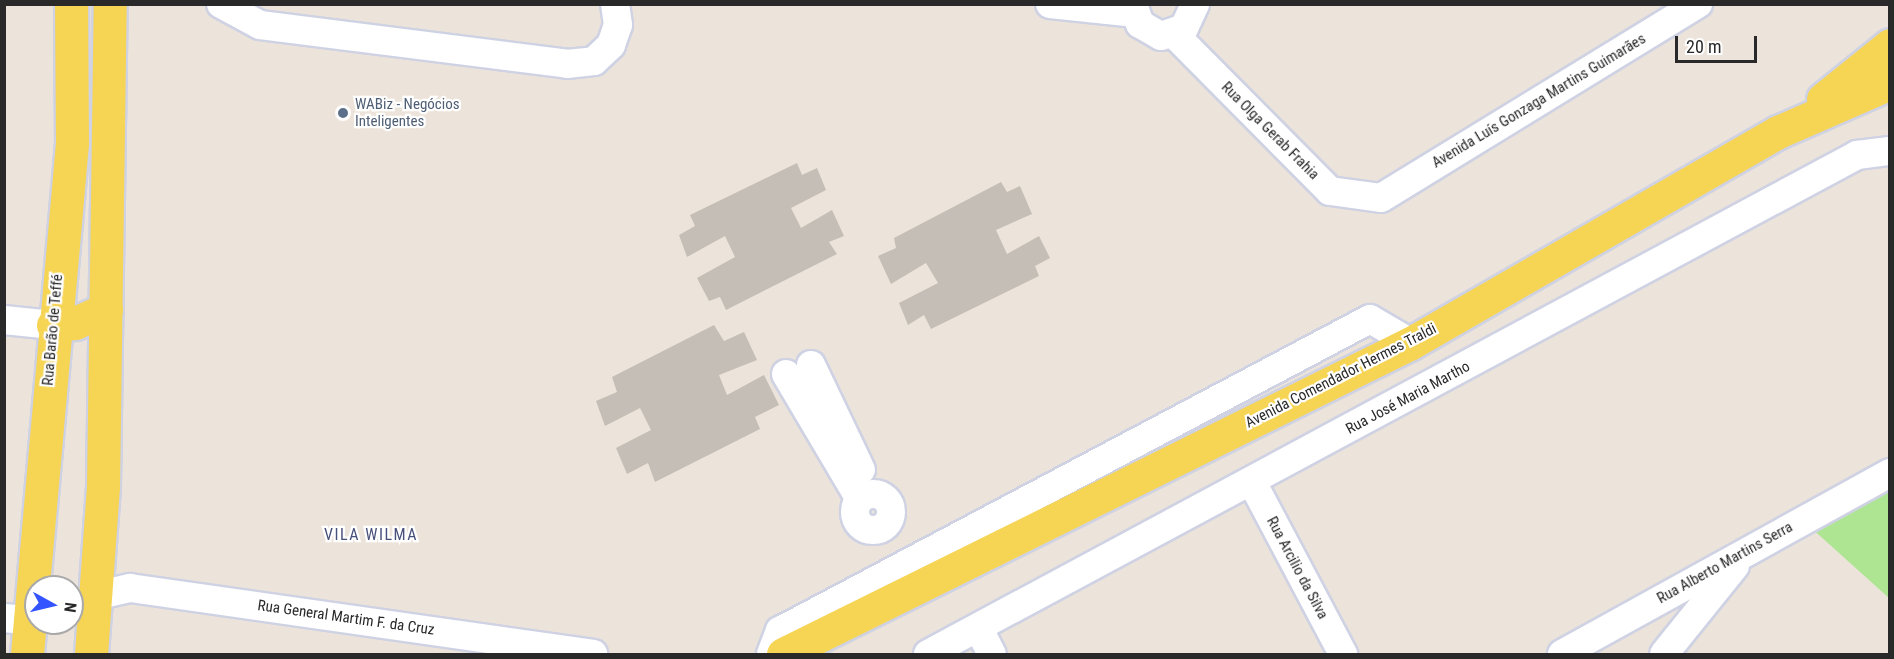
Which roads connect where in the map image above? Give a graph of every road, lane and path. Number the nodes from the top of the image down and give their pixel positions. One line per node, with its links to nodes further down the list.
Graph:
1 (71, 4): 13 (main road); 18 (main road, Rua Barão de Teffé)
2 (110, 4): 13 (main road)
3 (221, 4): 4 (street)
4 (615, 4)
5 (1050, 4): 8 (street)
6 (1195, 4): 9 (street)
7 (1698, 4): 15 (street, Avenida Luís Gonzaga Martins Guimarães)
8 (1133, 9): 9 (street)
9 (1174, 34): 15 (street, Rua Olga Gerab Frahia)
10 (1890, 45): 12 (main road)
11 (1890, 83): 12 (main road, Avenida Comendador Hermes Traldi)
12 (1778, 132): 19 (main road, Avenida Comendador Hermes Traldi)
13 (109, 140): 16 (main road)
14 (1890, 152): 22 (street, Rua José Maria Martho)
15 (1381, 198)
16 (106, 309): 18 (main road); 25 (main road)
17 (4, 320): 18 (street)
18 (53, 325): 26 (main road, Rua Barão de Teffé)
19 (1411, 343): 24 (street); 32 (main road, Avenida Comendador Hermes Traldi)
20 (798, 369): 24 (street)
21 (1890, 473): 23 (street, Rua Alberto Martins Serra)
22 (1252, 482): 27 (street, Rua José Maria Martho); 35 (street, Rua Arcilio da Silva)
23 (1743, 555): 36 (street, Rua Alberto Martins Serra); 37 (street)
24 (903, 565): 31 (street)
25 (85, 602): 29 (main road); 30 (street, Rua General Martim F. da Cruz)
26 (23, 619): 28 (main road, Rua Barão de Teffé)
27 (979, 629): 33 (street, Rua José Maria Martho); 34 (street)
28 (27, 654)
29 (91, 654)
30 (593, 654)
31 (771, 654)
32 (783, 654)
33 (928, 654)
34 (992, 654)
35 (1343, 654)
36 (1562, 654)
37 (1664, 654)

